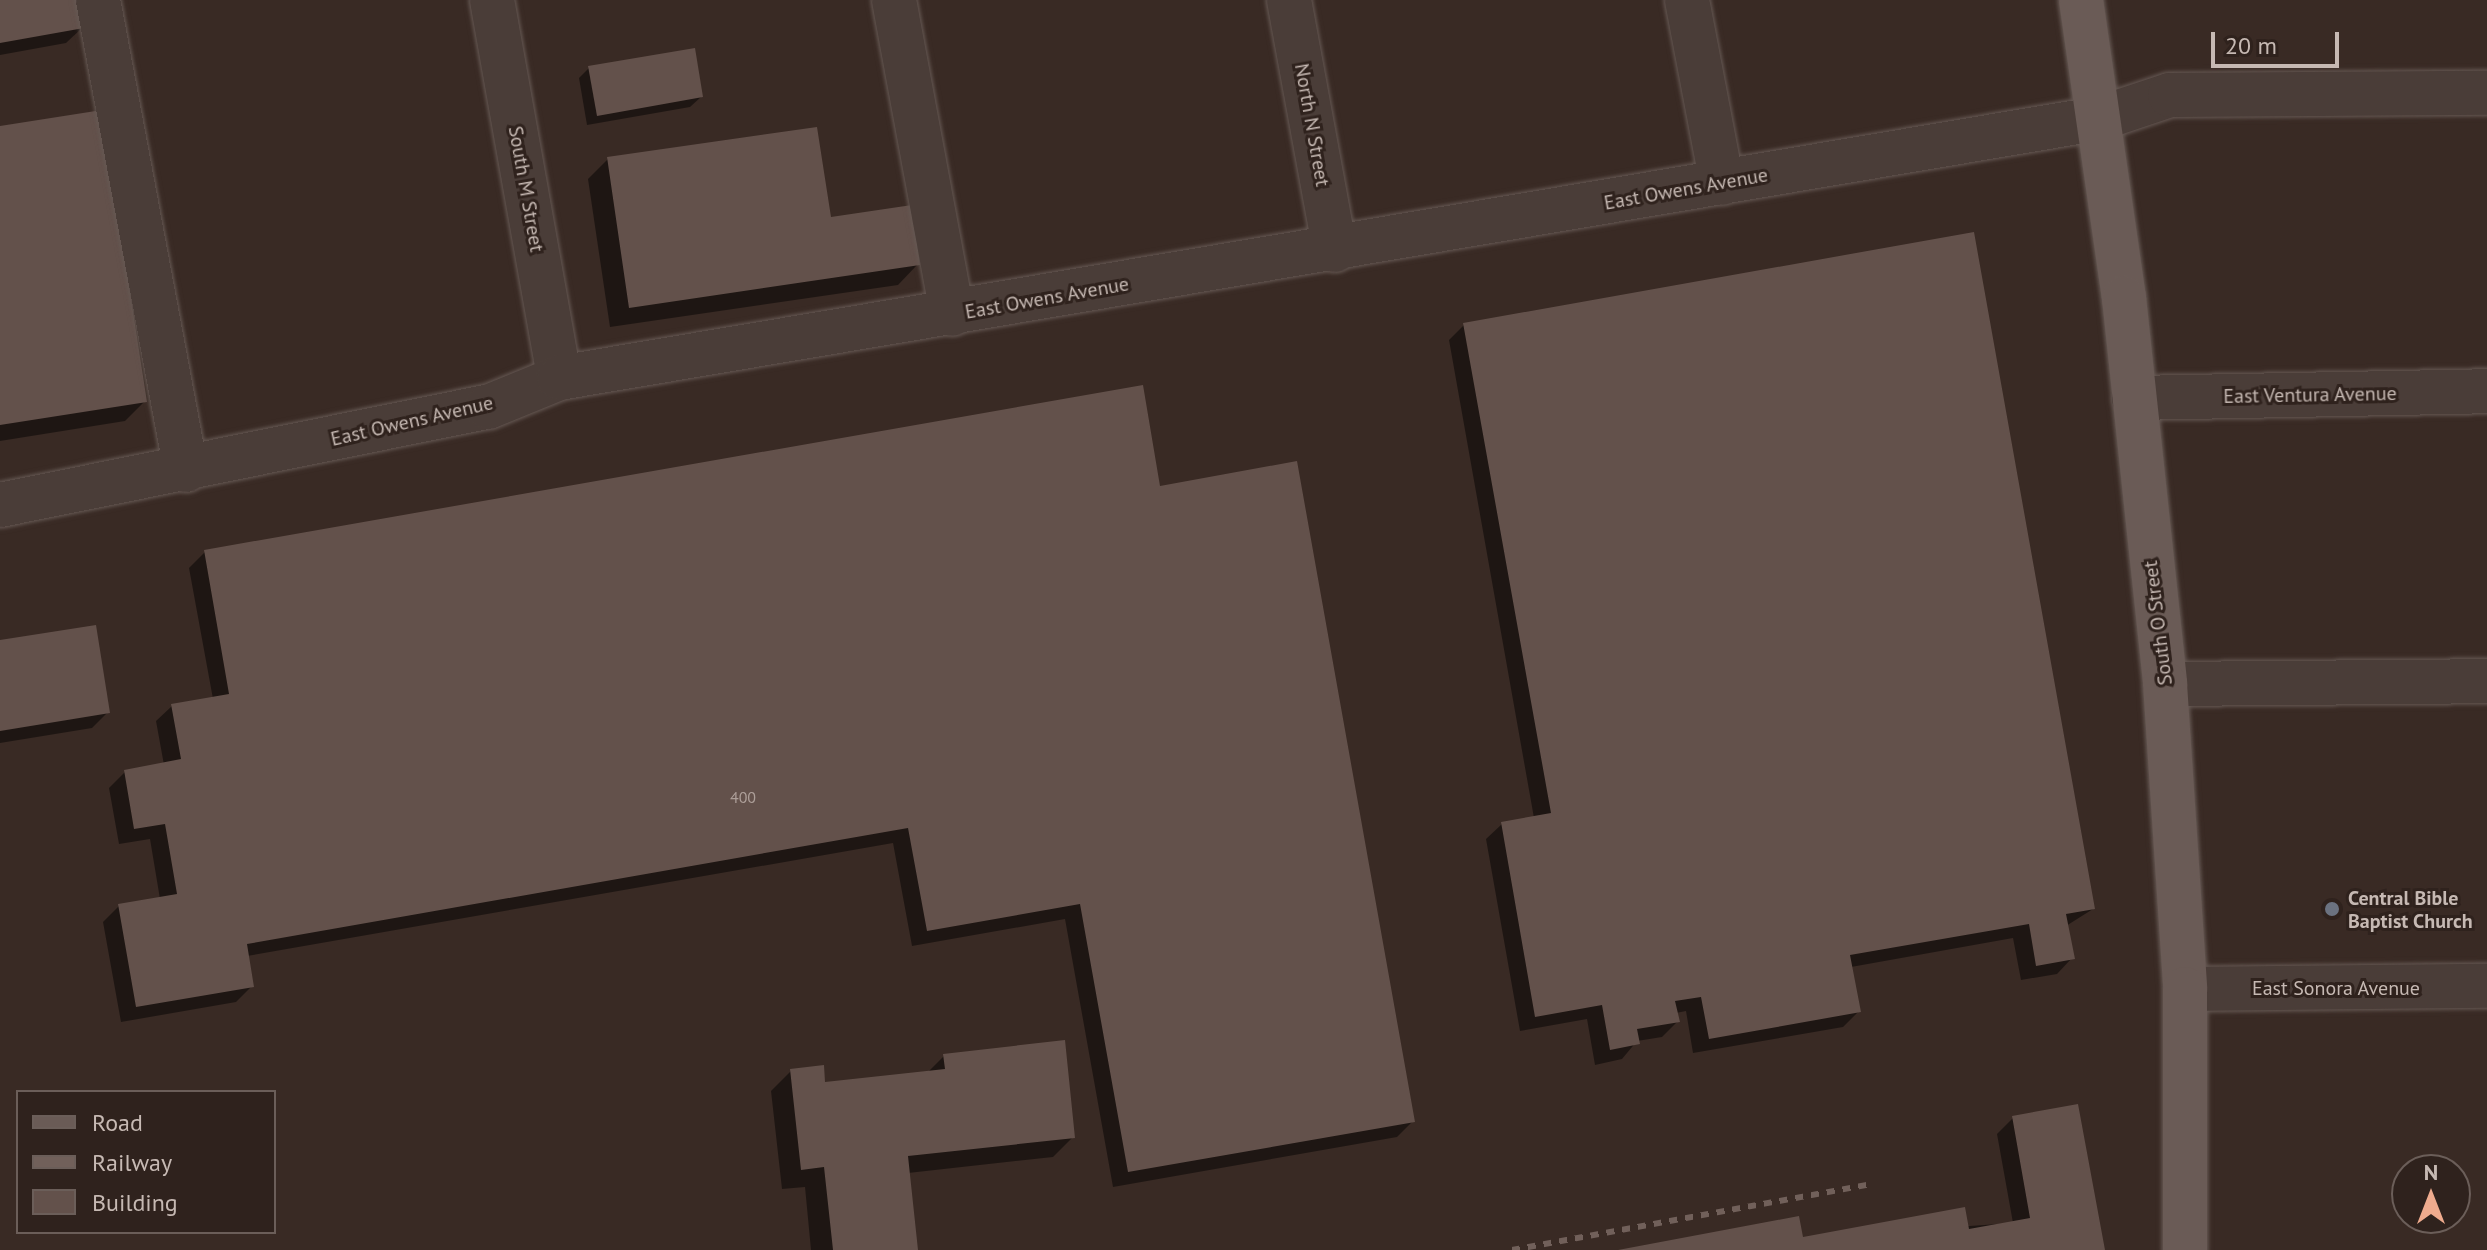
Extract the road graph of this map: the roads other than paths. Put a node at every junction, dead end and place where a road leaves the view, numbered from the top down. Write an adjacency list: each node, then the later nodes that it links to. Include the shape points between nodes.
1 (98, 0): 15 (street)
2 (492, 0): 12 (street, South M Street)
3 (894, 0): 11 (street)
4 (1289, 0): 10 (street, North N Street)
5 (1687, 0): 9 (street)
6 (2081, 0): 8 (main road, South O Street)
7 (2487, 93): 8 (street, East Owens Avenue, via 2170,95)
8 (2101, 118): 9 (street, East Owens Avenue); 14 (main road, South O Street)
9 (1722, 183): 10 (street, East Owens Avenue)
10 (1335, 250): 11 (street, East Owens Avenue)
11 (952, 314): 12 (street, East Owens Avenue)
12 (559, 378): 15 (street, East Owens Avenue, via 488,407)
13 (2487, 391): 14 (street, East Ventura Avenue)
14 (2134, 398): 18 (main road, South O Street)
15 (186, 470): 16 (street, East Owens Avenue)
16 (0, 505)
17 (2487, 681): 18 (street)
18 (2165, 684): 20 (main road, South O Street)
19 (2487, 986): 20 (street, East Sonora Avenue)
20 (2185, 989): 21 (main road, South O Street)
21 (2185, 1250)

